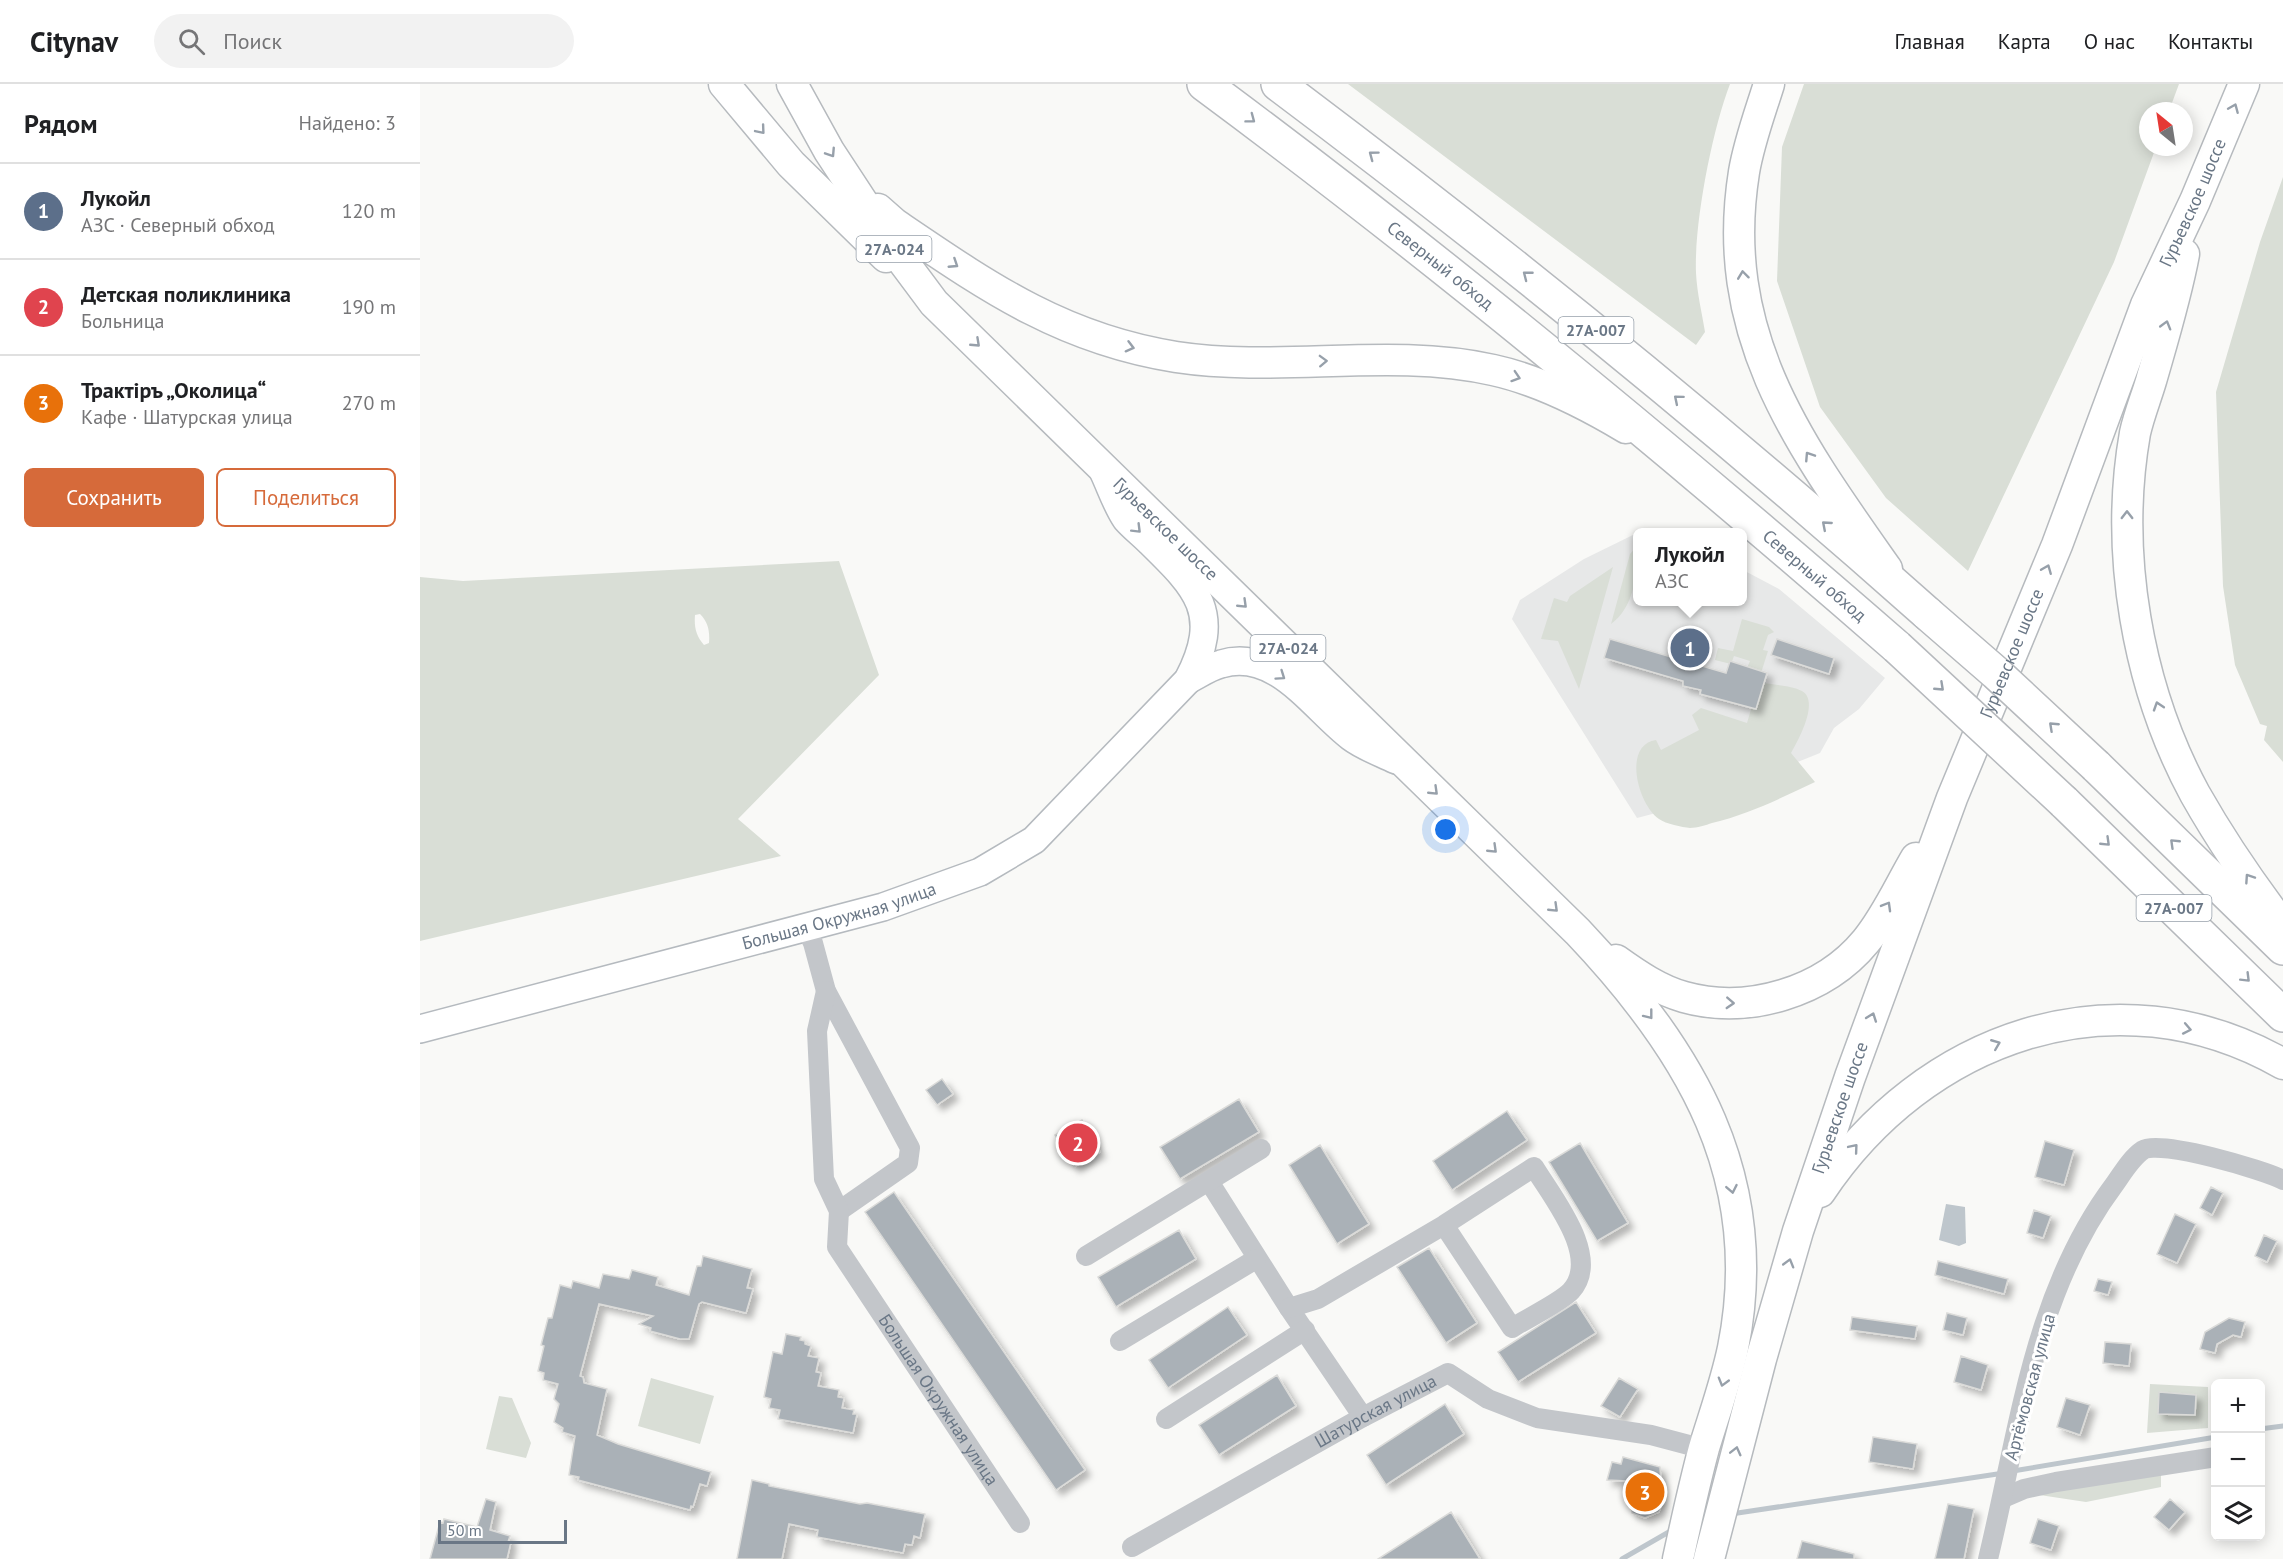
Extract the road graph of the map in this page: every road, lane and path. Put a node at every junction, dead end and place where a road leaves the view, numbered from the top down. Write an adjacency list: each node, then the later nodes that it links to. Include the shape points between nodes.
1 (724, 84): 9 (main road, one-way to 9, via 812,186)
2 (792, 84): 7 (main road, Гурьевское шоссе / 27А-024, one-way to 7)
3 (1204, 84): 11 (highway, Северный обход / 27А-007, one-way to 11, via 1366,208)
4 (1278, 84): 12 (highway, 27А-007, one-way to 4, via 1563,303)
5 (1769, 84): 12 (main road, one-way to 5, via 1793,430 1758,348 1742,272 1741,216 1744,172)
6 (2244, 84): 8 (main road, Гурьевское шоссе, one-way to 6)
7 (857, 192): 9 (main road, Гурьевское шоссе / 27А-024); 11 (main road, one-way to 11, via 895,224 975,278 1049,320 1093,337 1146,351 1220,362 1425,361 1495,370 1544,387 1612,420)
8 (2195, 201): 15 (main road, Гурьевское шоссе, one-way to 8, via 2057,545 2146,305); 17 (main road, one-way to 8, via 2231,853 2181,765 2153,690 2133,599 2127,507 2136,430 2180,276)
9 (934, 303): 10 (main road, Гурьевское шоссе / 27А-024, one-way to 10)
10 (1098, 460): 13 (main road, one-way to 13, via 1126,519 1200,597 1204,628 1199,659); 14 (main road, Гурьевское шоссе / 27А-024, one-way to 14)
11 (1713, 487): 21 (highway, Северный обход / 27А-007, one-way to 21, bridge, via 1897,648 2064,802)
12 (1902, 591): 19 (highway, 27А-007, one-way to 12, bridge, via 2096,766)
13 (1188, 681): 14 (main road, one-way to 14, via 1228,662 1264,666 1279,674 1352,739); 16 (main road, Большая Окружная улица, via 1034,840 980,872 883,907)
14 (1404, 763): 18 (main road, Гурьевское шоссе / 27А-024, one-way to 18)
15 (1952, 798): 18 (main road, one-way to 15, via 1650,983 1703,1002 1746,1004 1813,984 1845,962 1867,940); 29 (main road, Гурьевское шоссе, one-way to 15)
16 (805, 926): 20 (street); 22 (main road, Большая Окружная улица)
17 (2283, 926)
18 (1584, 938): 37 (main road, one-way to 37, via 1685,1065 1717,1134 1732,1186 1741,1271 1739,1310)
19 (2283, 948)
20 (826, 991): 27 (street, via 817,1031 824,1179); 27 (street, via 909,1148 909,1163)
21 (2283, 1015)
22 (420, 1029)
23 (2283, 1064): 29 (main road, one-way to 23, via 1821,1190 1851,1150 1890,1110 1943,1069 2001,1041 2068,1024 2150,1023 2215,1036)
24 (1262, 1149): 26 (street)
25 (2279, 1178): 39 (street, Артёмовская улица, via 2179,1148 2158,1146 2144,1150 2131,1162 2077,1243 2059,1286 2034,1356)
26 (1210, 1183): 30 (street); 31 (street)
27 (839, 1211): 40 (street, Большая Окружная улица, via 837,1247)
28 (1444, 1225): 28 (street, via 1534,1167 1577,1238 1582,1266 1572,1291 1512,1328); 32 (street, via 1318,1299)
29 (1798, 1231): 42 (main road, one-way to 29)
30 (1086, 1256)
31 (1256, 1259): 32 (street); 34 (street)
32 (1289, 1308): 33 (street)
33 (1305, 1330): 35 (street); 36 (street)
34 (1120, 1341)
35 (1363, 1417): 37 (street, Шатурская улица, via 1448,1373 1488,1399 1537,1418 1651,1435); 41 (street, Шатурская улица)
36 (1166, 1419)
37 (1707, 1438): 43 (main road)
38 (2211, 1458): 39 (street)
39 (2004, 1493): 44 (street, Артёмовская улица)
40 (1020, 1523)
41 (1132, 1547)
42 (1712, 1548)
43 (1678, 1559)
44 (1988, 1559)

